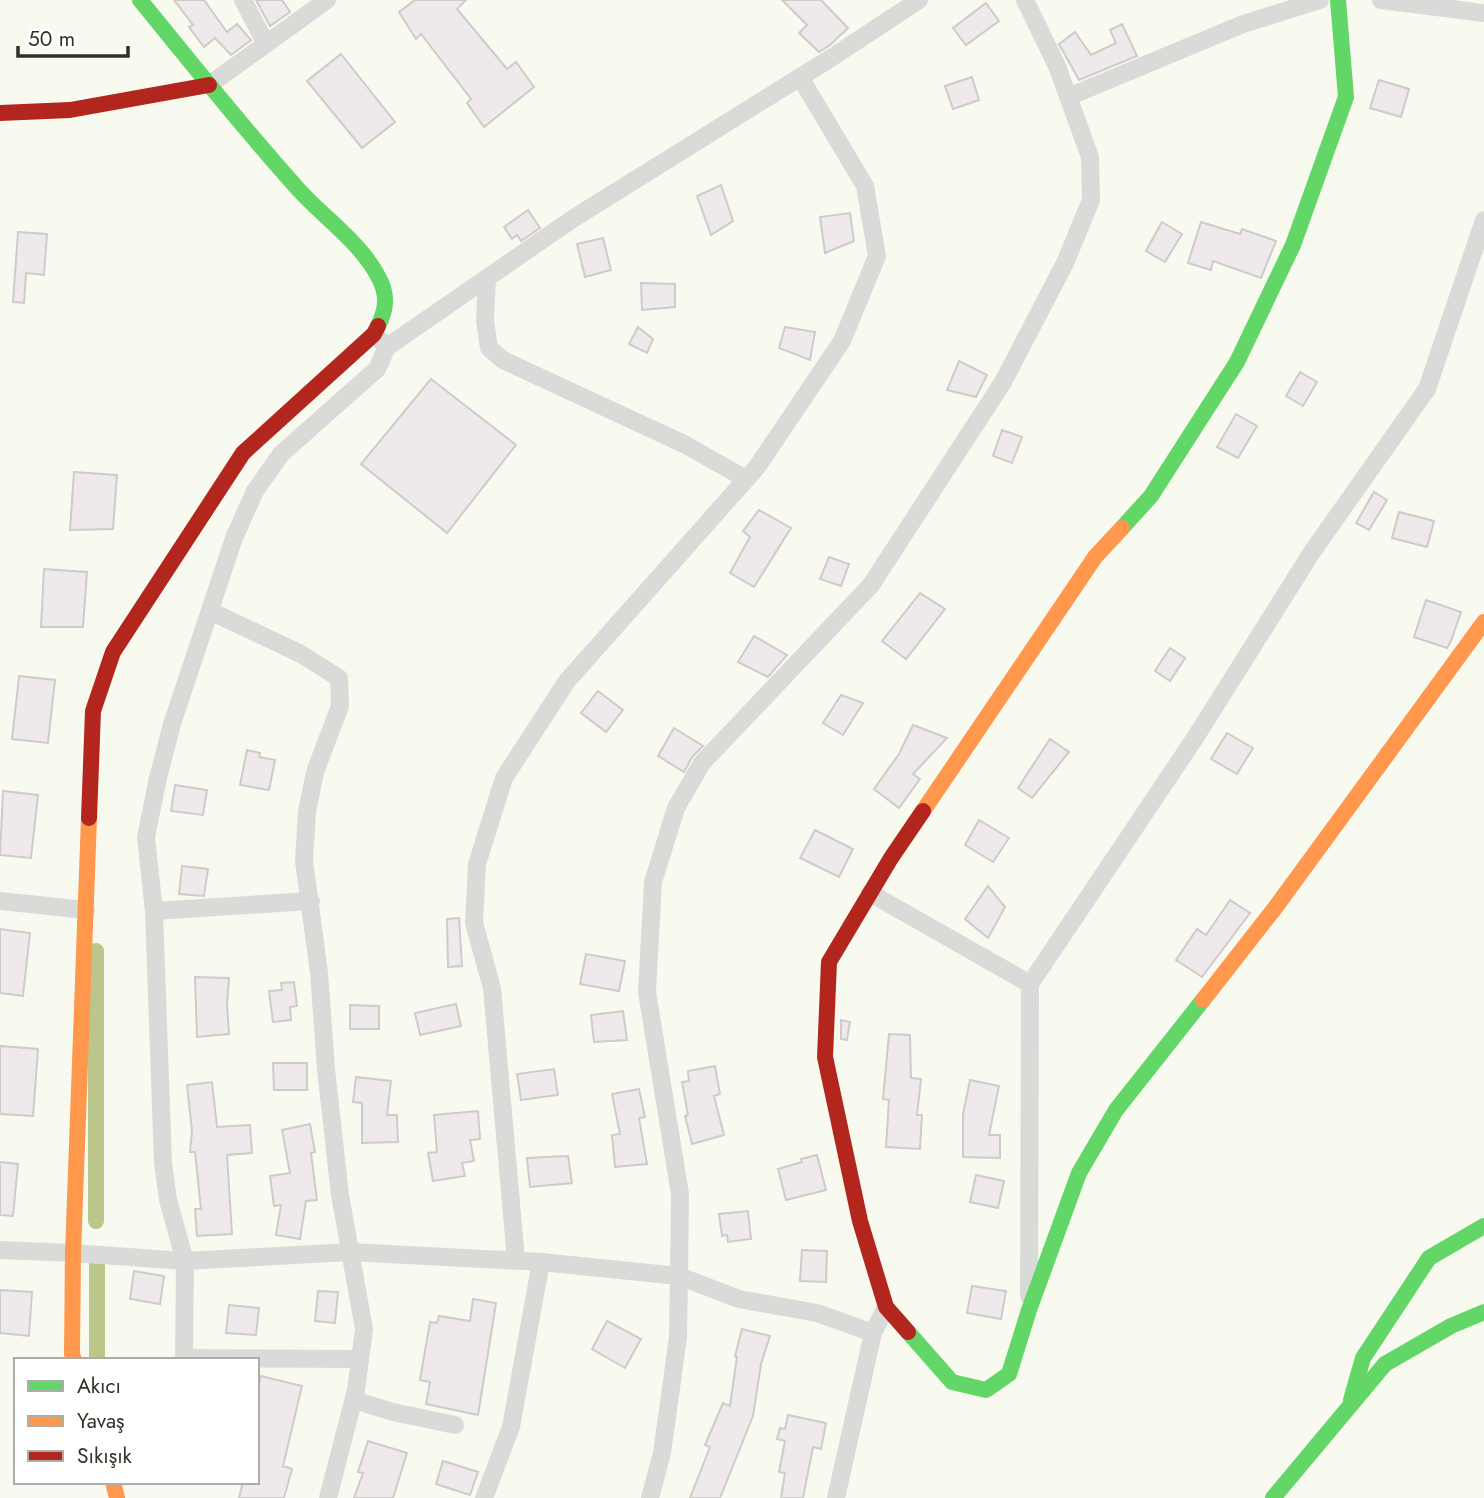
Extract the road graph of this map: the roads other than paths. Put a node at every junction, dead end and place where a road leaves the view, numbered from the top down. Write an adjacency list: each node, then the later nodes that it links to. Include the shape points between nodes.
1 (140, 0): 12 (street)
2 (243, 0): 10 (street)
3 (327, 0): 10 (street)
4 (919, 0): 11 (street)
5 (1025, 0): 13 (street)
6 (1320, 0): 13 (street, via 1243,24)
7 (1338, 0): 21 (street, via 1346,97 1293,245 1237,362 1151,496 1096,557)
8 (1381, 0): 9 (street)
9 (1484, 13)
10 (266, 44): 12 (street)
11 (800, 77): 16 (street); 18 (street, via 865,186 877,256 842,341)
12 (209, 85): 14 (street, via 70,110); 17 (street, via 369,262 386,296)
13 (1068, 97): 34 (street, via 1090,157 1091,200 1065,263 1003,382 871,584 702,763 676,808 653,882 647,992 680,1195)
14 (0, 113)
15 (1484, 220): 26 (street, via 1427,389 1312,552 1195,738)
16 (487, 278): 17 (street); 18 (street, via 489,348 503,360 684,444)
17 (381, 340): 19 (street, via 377,369 281,454 255,491); 24 (street, via 288,410 243,453 113,652 93,711)
18 (746, 479): 32 (street, via 567,681 504,778 477,864 474,923 492,988)
19 (210, 611): 23 (street, via 301,654 339,678 340,705 315,772 307,813 304,861); 25 (street, via 172,724 146,837)
20 (1484, 622): 36 (street, via 1275,908 1116,1110 1079,1173)
21 (870, 893): 26 (street); 35 (street, via 829,962 825,1057 860,1222)
22 (0, 901): 24 (street)
23 (310, 901): 25 (street); 29 (street, via 326,1069)
24 (86, 910): 30 (street)
25 (154, 911): 31 (street, via 163,1163)
26 (1030, 984): 36 (street)
27 (1484, 1226): 44 (street, via 1429,1258 1363,1357)
28 (0, 1250): 30 (street)
29 (351, 1252): 31 (street); 32 (street); 42 (street, via 364,1329)
30 (73, 1253): 31 (street); 39 (street)
31 (185, 1261): 40 (street)
32 (516, 1261): 33 (street)
33 (541, 1262): 34 (street); 47 (street, via 512,1427)
34 (680, 1276): 38 (street, via 739,1299 817,1314); 48 (street, via 678,1337 662,1454)
35 (886, 1307): 36 (street, via 952,1382 986,1390 1009,1374); 38 (street)
36 (1029, 1310)
37 (1484, 1312): 44 (street, via 1385,1364)
38 (873, 1333): 49 (street)
39 (73, 1358)
40 (184, 1358)
41 (259, 1359): 42 (street)
42 (360, 1359): 43 (street)
43 (354, 1400): 45 (street); 46 (street)
44 (1349, 1408): 50 (street)
45 (455, 1425)
46 (328, 1498)
47 (484, 1498)
48 (650, 1498)
49 (836, 1498)
50 (1273, 1498)

